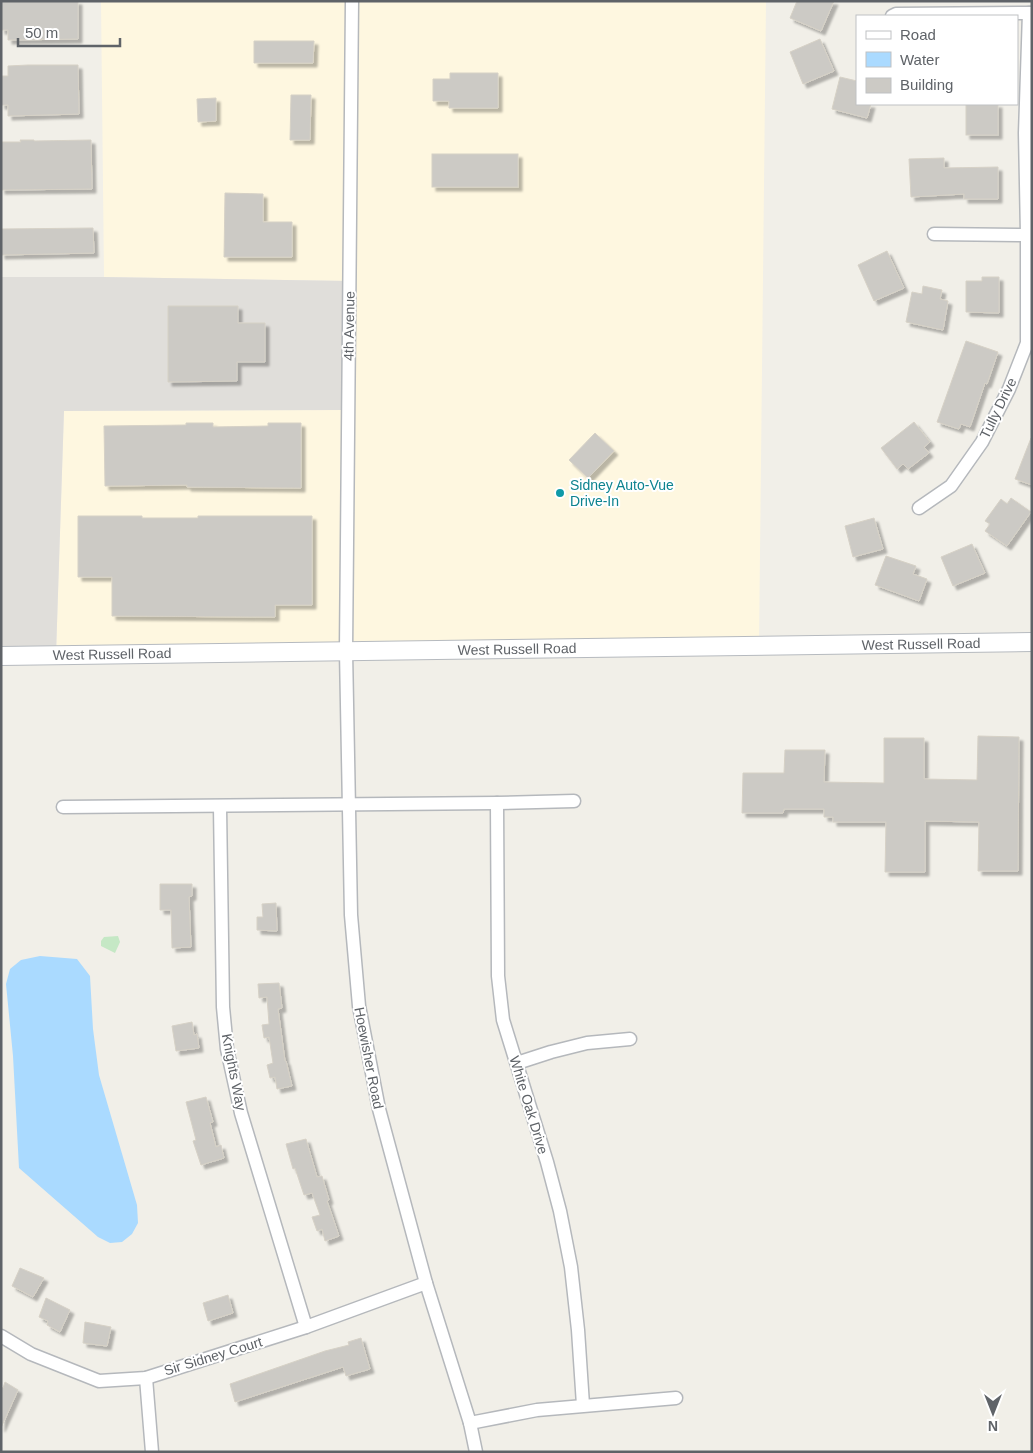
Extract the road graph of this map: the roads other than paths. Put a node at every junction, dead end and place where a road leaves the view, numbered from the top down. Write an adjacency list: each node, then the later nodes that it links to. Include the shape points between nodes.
1 (352, 1): 9 (street, 4th Avenue)
2 (1030, 13): 3 (street); 5 (street, Tully Drive, via 1024,133)
3 (894, 15)
4 (934, 234): 5 (street)
5 (1027, 235): 6 (street, Tully Drive)
6 (1029, 343): 7 (street, Tully Drive, via 982,442 951,486)
7 (919, 508)
8 (1032, 642): 9 (street, West Russell Road)
9 (346, 651): 10 (street, West Russell Road); 13 (street, Hoewisher Road)
10 (1, 656)
11 (574, 801): 12 (street)
12 (497, 803): 13 (street); 17 (street, White Oak Drive, via 498,976 503,1020)
13 (348, 804): 15 (street); 18 (street, Hoewisher Road, via 358,1006 379,1109)
14 (63, 807): 15 (street)
15 (220, 807): 19 (street, Knights Way, via 223,1007 227,1048 241,1113)
16 (630, 1039): 17 (street, via 587,1043)
17 (517, 1063): 23 (street, White Oak Drive, via 560,1211 571,1267)
18 (426, 1283): 19 (street, Sir Sidney Court); 24 (street, Hoewisher Road)
19 (306, 1327): 21 (street, Sir Sidney Court)
20 (1, 1336): 21 (street, Sir Sidney Court, via 31,1354 99,1381)
21 (146, 1378): 25 (street)
22 (676, 1398): 23 (street)
23 (583, 1405): 24 (street)
24 (470, 1423): 26 (street, Hoewisher Road)
25 (152, 1452)
26 (476, 1452)

